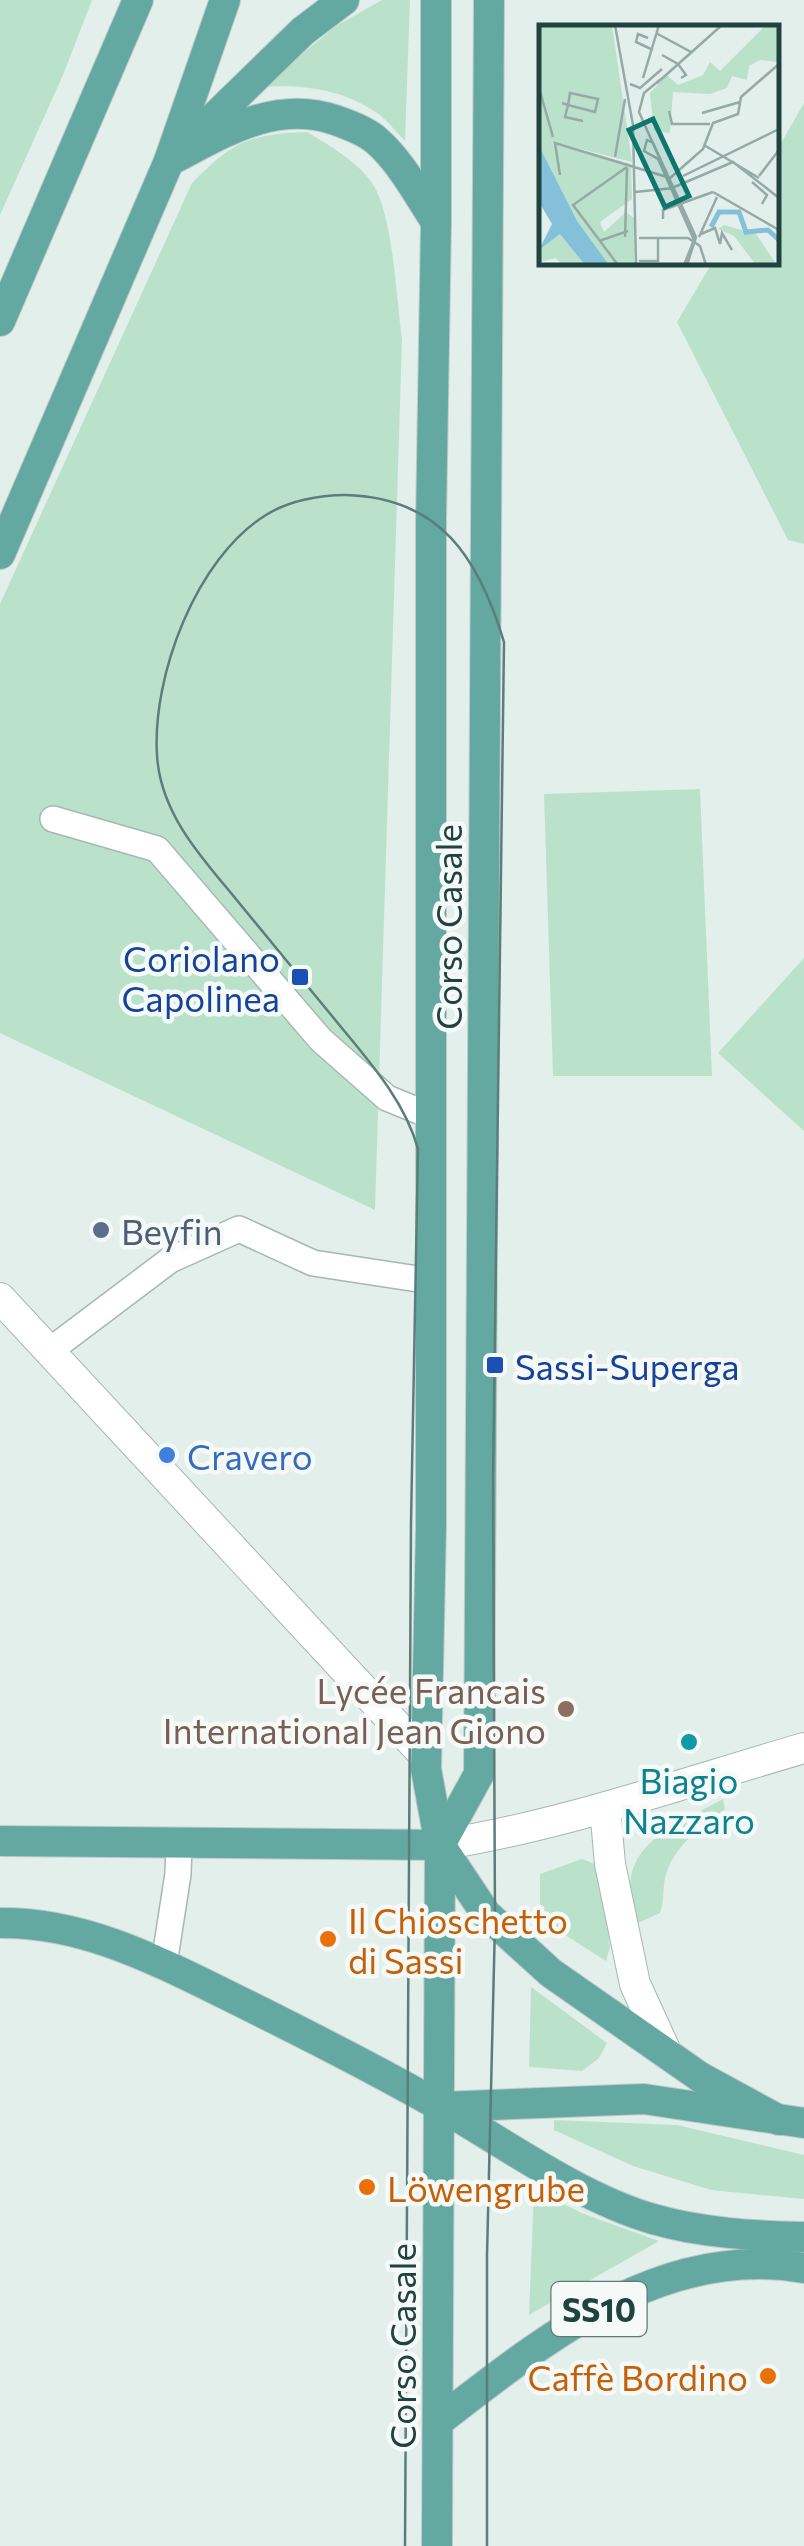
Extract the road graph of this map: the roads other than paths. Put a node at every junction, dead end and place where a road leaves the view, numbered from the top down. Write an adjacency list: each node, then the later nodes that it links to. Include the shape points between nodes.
1 (138, 0): 8 (main road)
2 (226, 0): 6 (main road)
3 (344, 0): 6 (main road)
4 (436, 0): 7 (main road, Corso Casale)
5 (489, 0): 20 (main road, Corso Casale, via 478,1774)
6 (168, 161): 7 (main road, via 248,121 318,114 376,140); 9 (main road)
7 (436, 222): 11 (main road, Corso Casale)
8 (0, 321)
9 (0, 554)
10 (53, 819): 11 (lane, via 157,849 320,1040 387,1098)
11 (431, 1116): 12 (main road, Corso Casale)
12 (431, 1281): 14 (lane, via 313,1263 239,1229 170,1260); 16 (main road, Corso Casale)
13 (0, 1298): 14 (street)
14 (48, 1352): 16 (street)
15 (804, 1748): 17 (street)
16 (426, 1758): 20 (main road, Corso Casale)
17 (605, 1808): 20 (street); 23 (street, via 635,1984)
18 (0, 1841): 19 (main road)
19 (179, 1844): 20 (main road); 22 (lane)
20 (440, 1845): 23 (main road, via 486,1914 550,1973); 24 (main road, Corso Casale)
21 (0, 1923): 22 (main road, via 80,1934)
22 (164, 1964): 24 (main road)
23 (666, 2054): 25 (main road)
24 (441, 2107): 25 (main road, via 644,2099); 26 (main road, via 577,2186 653,2219); 29 (main road, Corso Casale)
25 (792, 2122)
26 (712, 2229): 27 (main road); 28 (main road)
27 (804, 2237)
28 (799, 2264): 29 (main road, SS10, via 710,2268 657,2281 527,2354)
29 (439, 2422): 30 (main road, Corso Casale)
30 (437, 2546)

